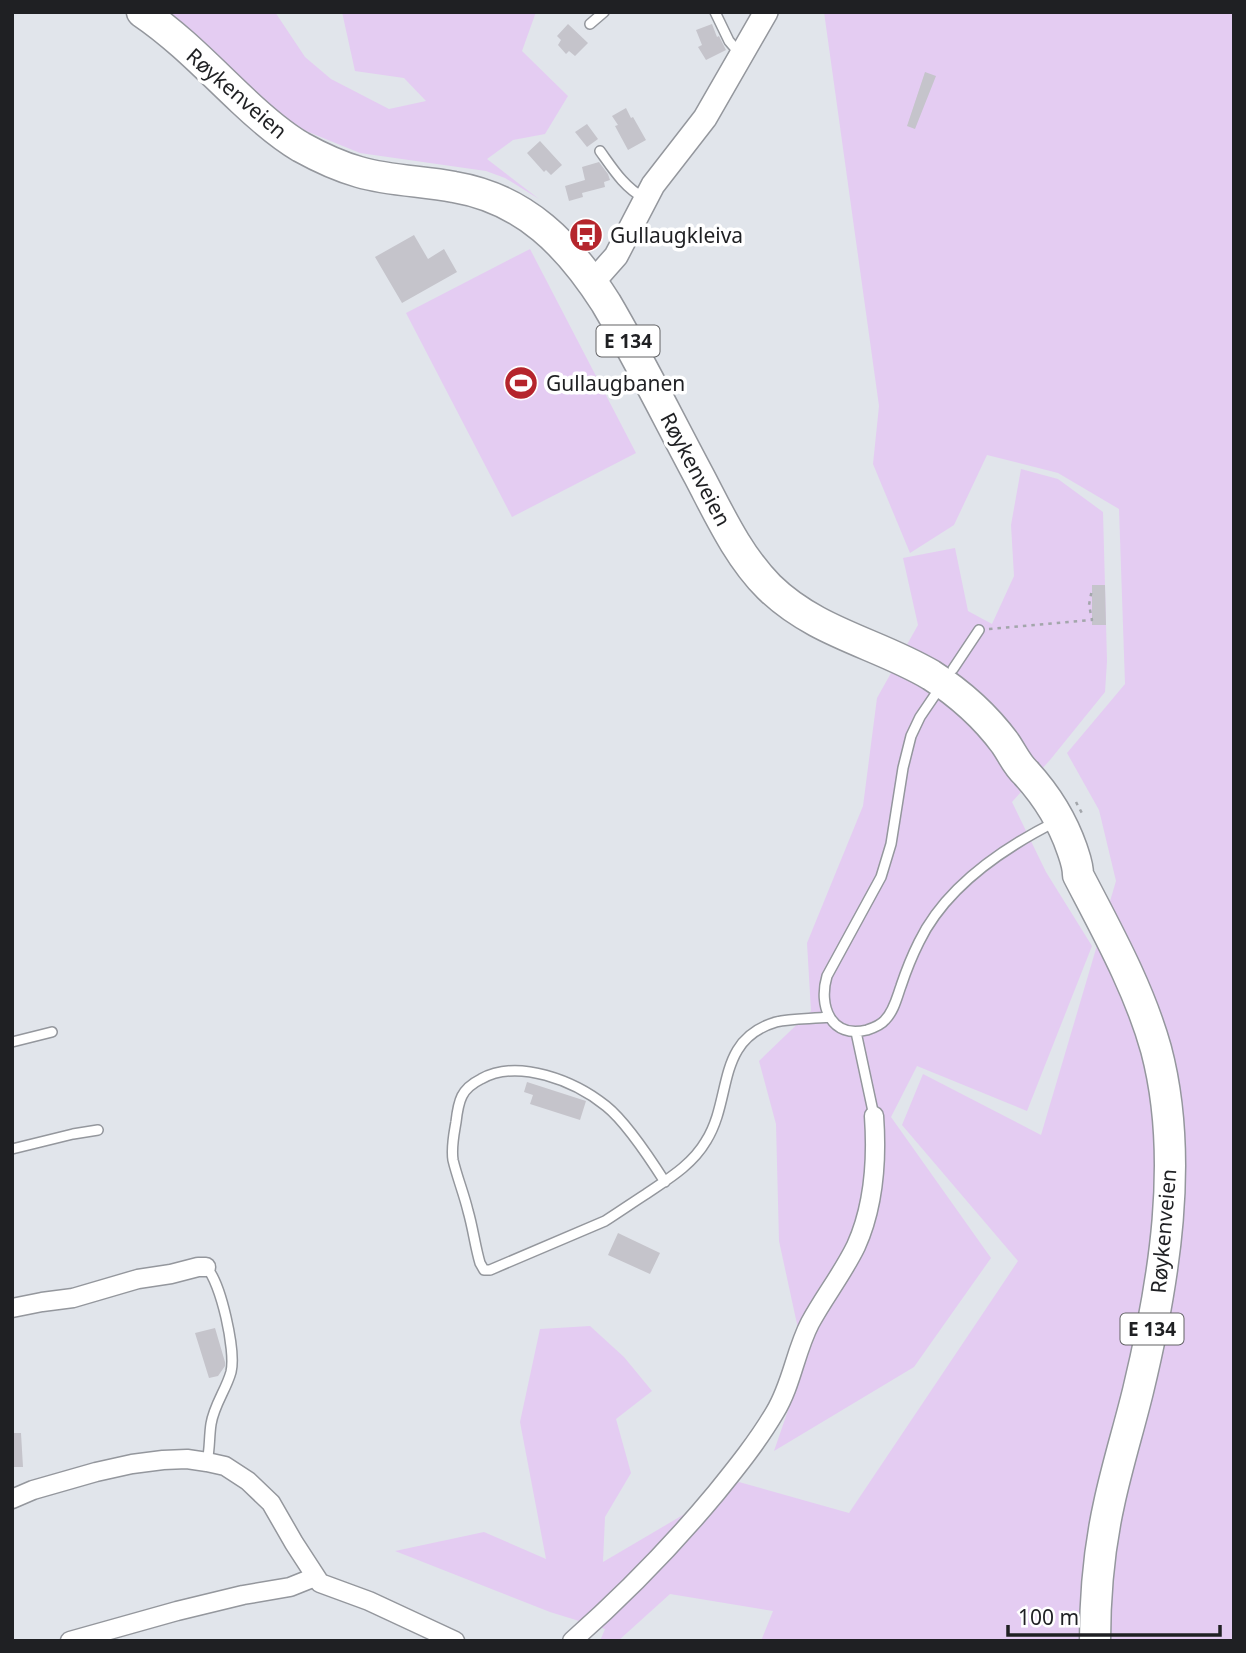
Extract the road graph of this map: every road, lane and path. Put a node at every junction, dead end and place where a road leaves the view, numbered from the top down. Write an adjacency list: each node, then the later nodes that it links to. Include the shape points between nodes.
1 (142, 12): 10 (highway, Røykenveien / E 134, via 297,145 362,173 488,196 544,228)
2 (604, 12): 6 (lane)
3 (707, 12): 5 (lane)
4 (766, 12): 7 (street)
5 (716, 15): 7 (lane)
6 (590, 24)
7 (742, 57): 9 (street, via 705,118)
8 (600, 150): 9 (lane, via 627,186)
9 (645, 199): 10 (street, via 616,256)
10 (593, 282): 15 (highway, Røykenveien / E 134, via 720,516 761,578 809,618 917,668 953,690 1006,744 1026,782)
11 (1092, 589): 12 (path, via 1092,620)
12 (979, 630): 13 (lane)
13 (953, 669)
14 (937, 692): 16 (lane, via 911,736 881,877 827,976 823,998)
15 (1067, 819): 18 (lane, via 988,863 963,883 926,929 887,1018); 32 (highway, Røykenveien / E 134, via 1054,845 1079,875 1123,964 1151,1035 1163,1077 1171,1142 1160,1284 1105,1523)
16 (829, 1017): 18 (lane, via 844,1030); 23 (lane, via 777,1022 748,1035 733,1059 707,1141)
17 (52, 1032): 19 (lane)
18 (856, 1032): 20 (lane)
19 (12, 1042)
20 (874, 1116): 31 (street, via 867,1217 809,1326 776,1411 682,1533)
21 (98, 1130): 22 (lane)
22 (12, 1149)
23 (665, 1182): 23 (lane, via 608,1107 572,1086 544,1075 510,1070 487,1075 461,1098 453,1158 484,1270 596,1226)
24 (206, 1267): 25 (street); 26 (lane, via 223,1307 232,1362 214,1415)
25 (12, 1308)
26 (206, 1462): 27 (street, via 132,1464); 28 (street, via 225,1466 271,1503)
27 (12, 1499)
28 (315, 1577): 29 (street); 30 (street)
29 (70, 1641)
30 (455, 1641)
31 (572, 1641)
32 (1095, 1641)

